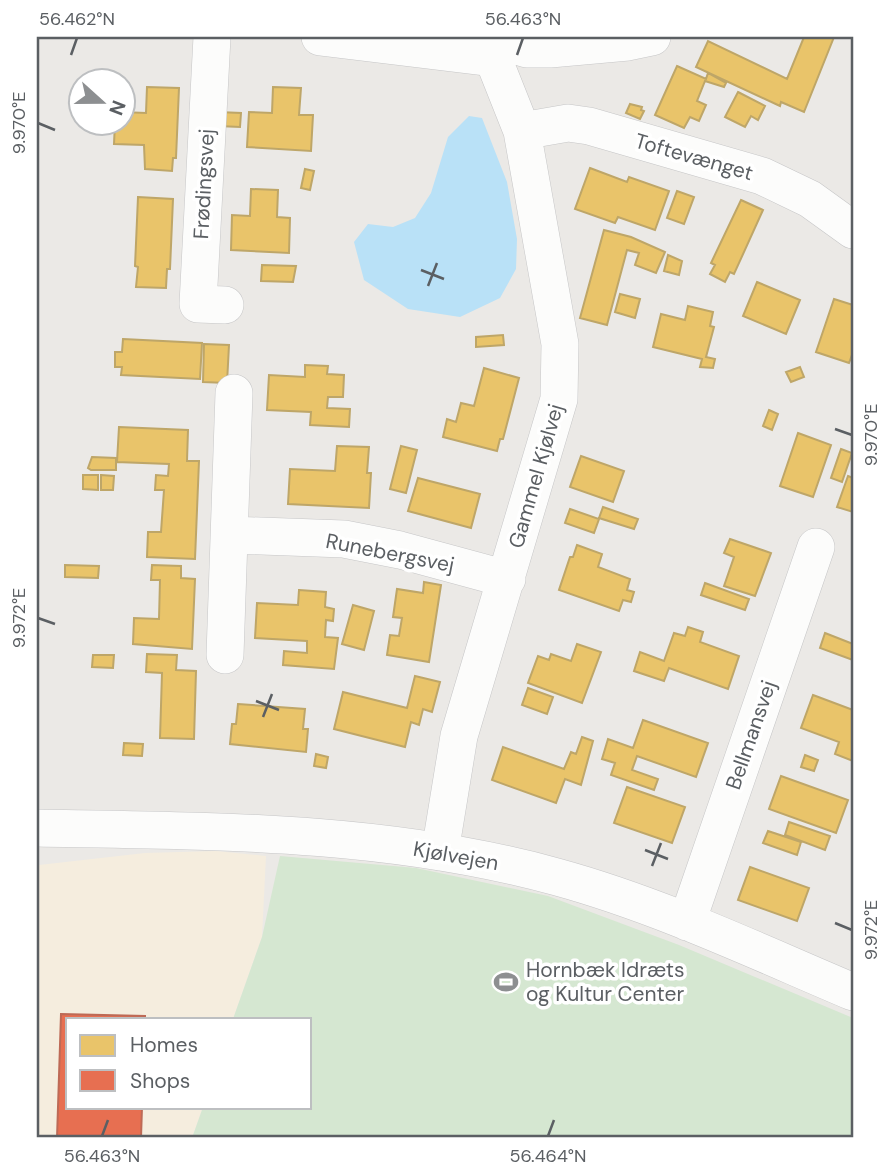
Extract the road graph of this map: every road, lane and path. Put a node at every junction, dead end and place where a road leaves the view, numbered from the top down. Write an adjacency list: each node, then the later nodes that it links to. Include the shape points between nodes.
1 (212, 37): 7 (street, Frødingsvej, via 198,304)
2 (320, 37): 4 (street)
3 (652, 37): 4 (street, via 527,50)
4 (499, 45): 5 (street, Gammel Kjølvej)
5 (522, 131): 6 (street, Toftevænget, via 568,123 762,176 810,199); 11 (street, Gammel Kjølvej, via 560,344 559,398)
6 (853, 230)
7 (225, 305)
8 (234, 393): 9 (street)
9 (230, 535): 11 (street, Runebergsvej, via 344,539); 12 (street)
10 (816, 547): 15 (street, Bellmansvej)
11 (507, 579): 14 (street, Gammel Kjølvej, via 459,736)
12 (225, 655)
13 (37, 828): 14 (street, Kjølvejen, via 257,832 365,840)
14 (440, 852): 15 (street, Kjølvejen, via 557,877)
15 (687, 922): 16 (street, Kjølvejen)
16 (853, 992)

